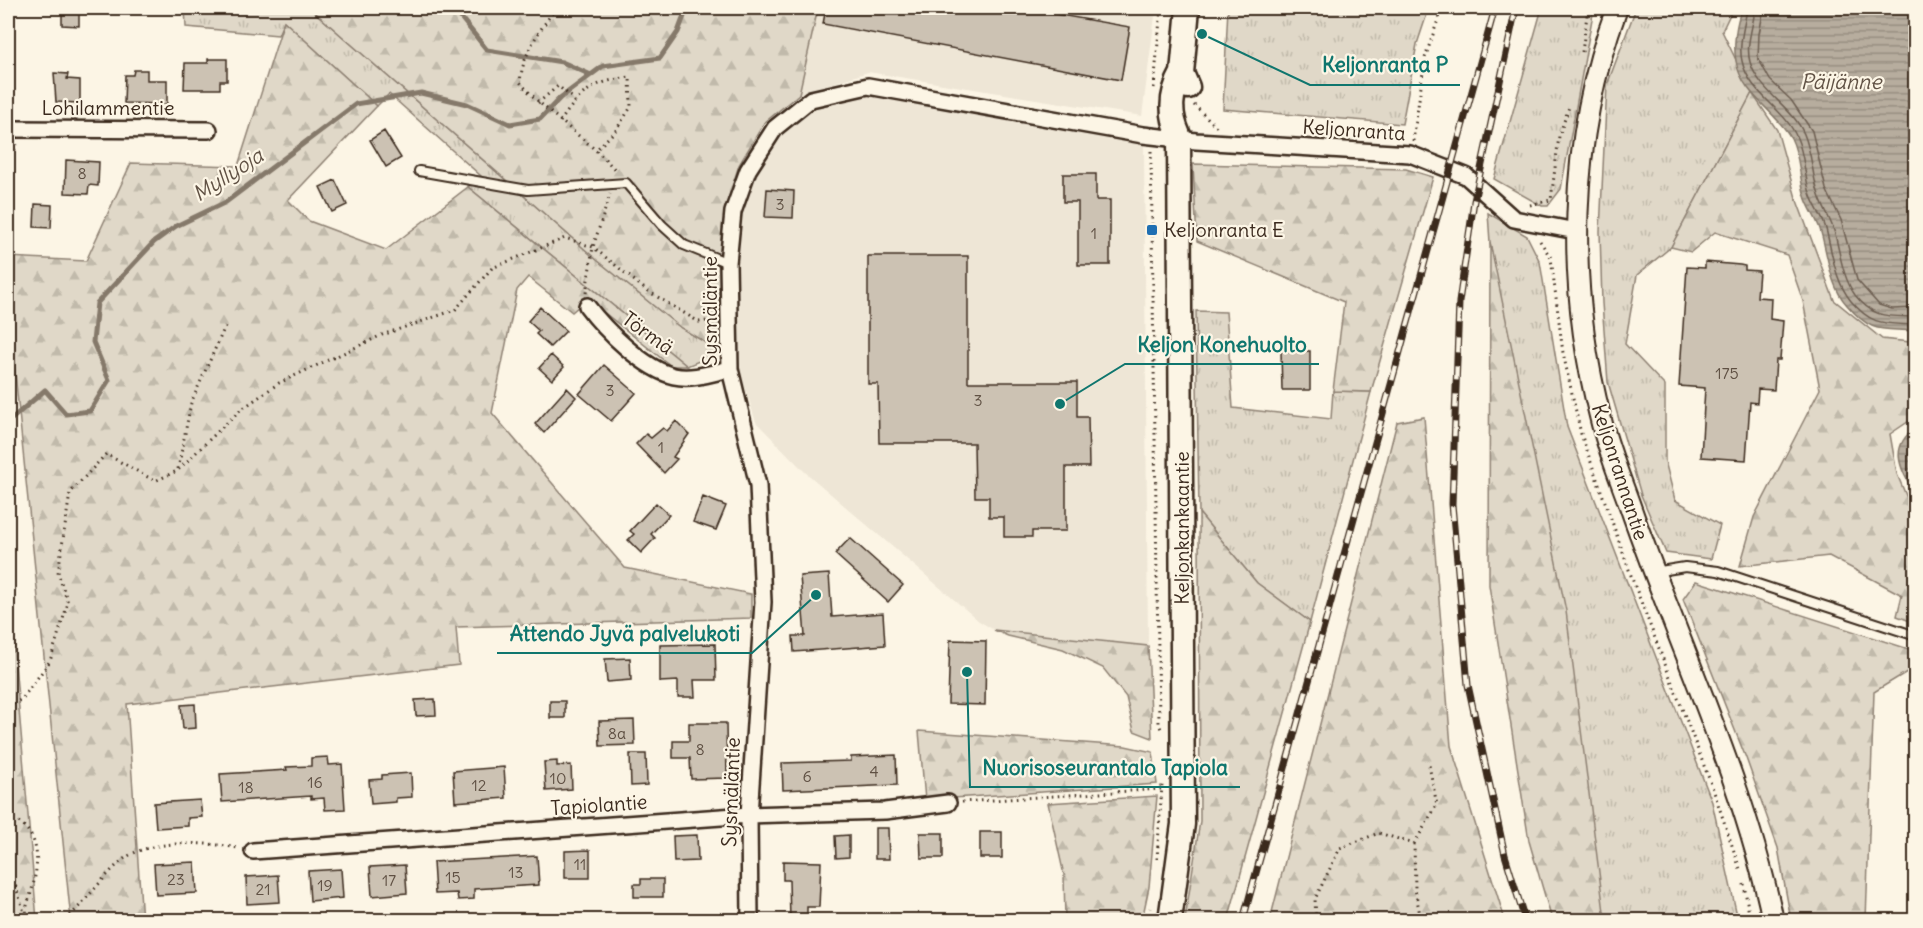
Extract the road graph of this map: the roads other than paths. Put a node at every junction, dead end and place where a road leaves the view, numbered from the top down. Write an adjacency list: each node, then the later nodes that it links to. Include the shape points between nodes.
1 (1188, 8): 5 (main road, Keljonkankaantie, via 1182,73 1189,90 1187,120)
2 (1617, 8): 7 (street, Keljonrannantie, via 1588,119)
3 (15, 129): 4 (street, Lohilammentie)
4 (209, 130)
5 (1179, 137): 7 (street, Keljonranta, via 1410,154 1466,176 1514,219); 8 (street, Sysmäläntie, via 868,86 811,99 775,128 748,170 733,212); 17 (main road, Keljonkankaantie, via 1183,824)
6 (419, 171): 8 (lane, via 528,190 626,183 684,244)
7 (1576, 231): 11 (street, Keljonrannantie, via 1578,292 1590,378)
8 (728, 263): 10 (street, Sysmäläntie)
9 (587, 306): 10 (street, Törmä, via 600,325 651,366 674,376)
10 (729, 369): 14 (street, Sysmäläntie, via 758,485 763,602)
11 (1653, 572): 12 (lane, via 1685,567 1718,571); 18 (street, Keljonrannantie, via 1735,785)
12 (1916, 636)
13 (948, 803): 14 (street, Tapiolantie, via 885,812)
14 (749, 815): 15 (street, Tapiolantie); 16 (street, Sysmäläntie)
15 (253, 851)
16 (750, 921)
17 (1170, 921)
18 (1773, 921)

